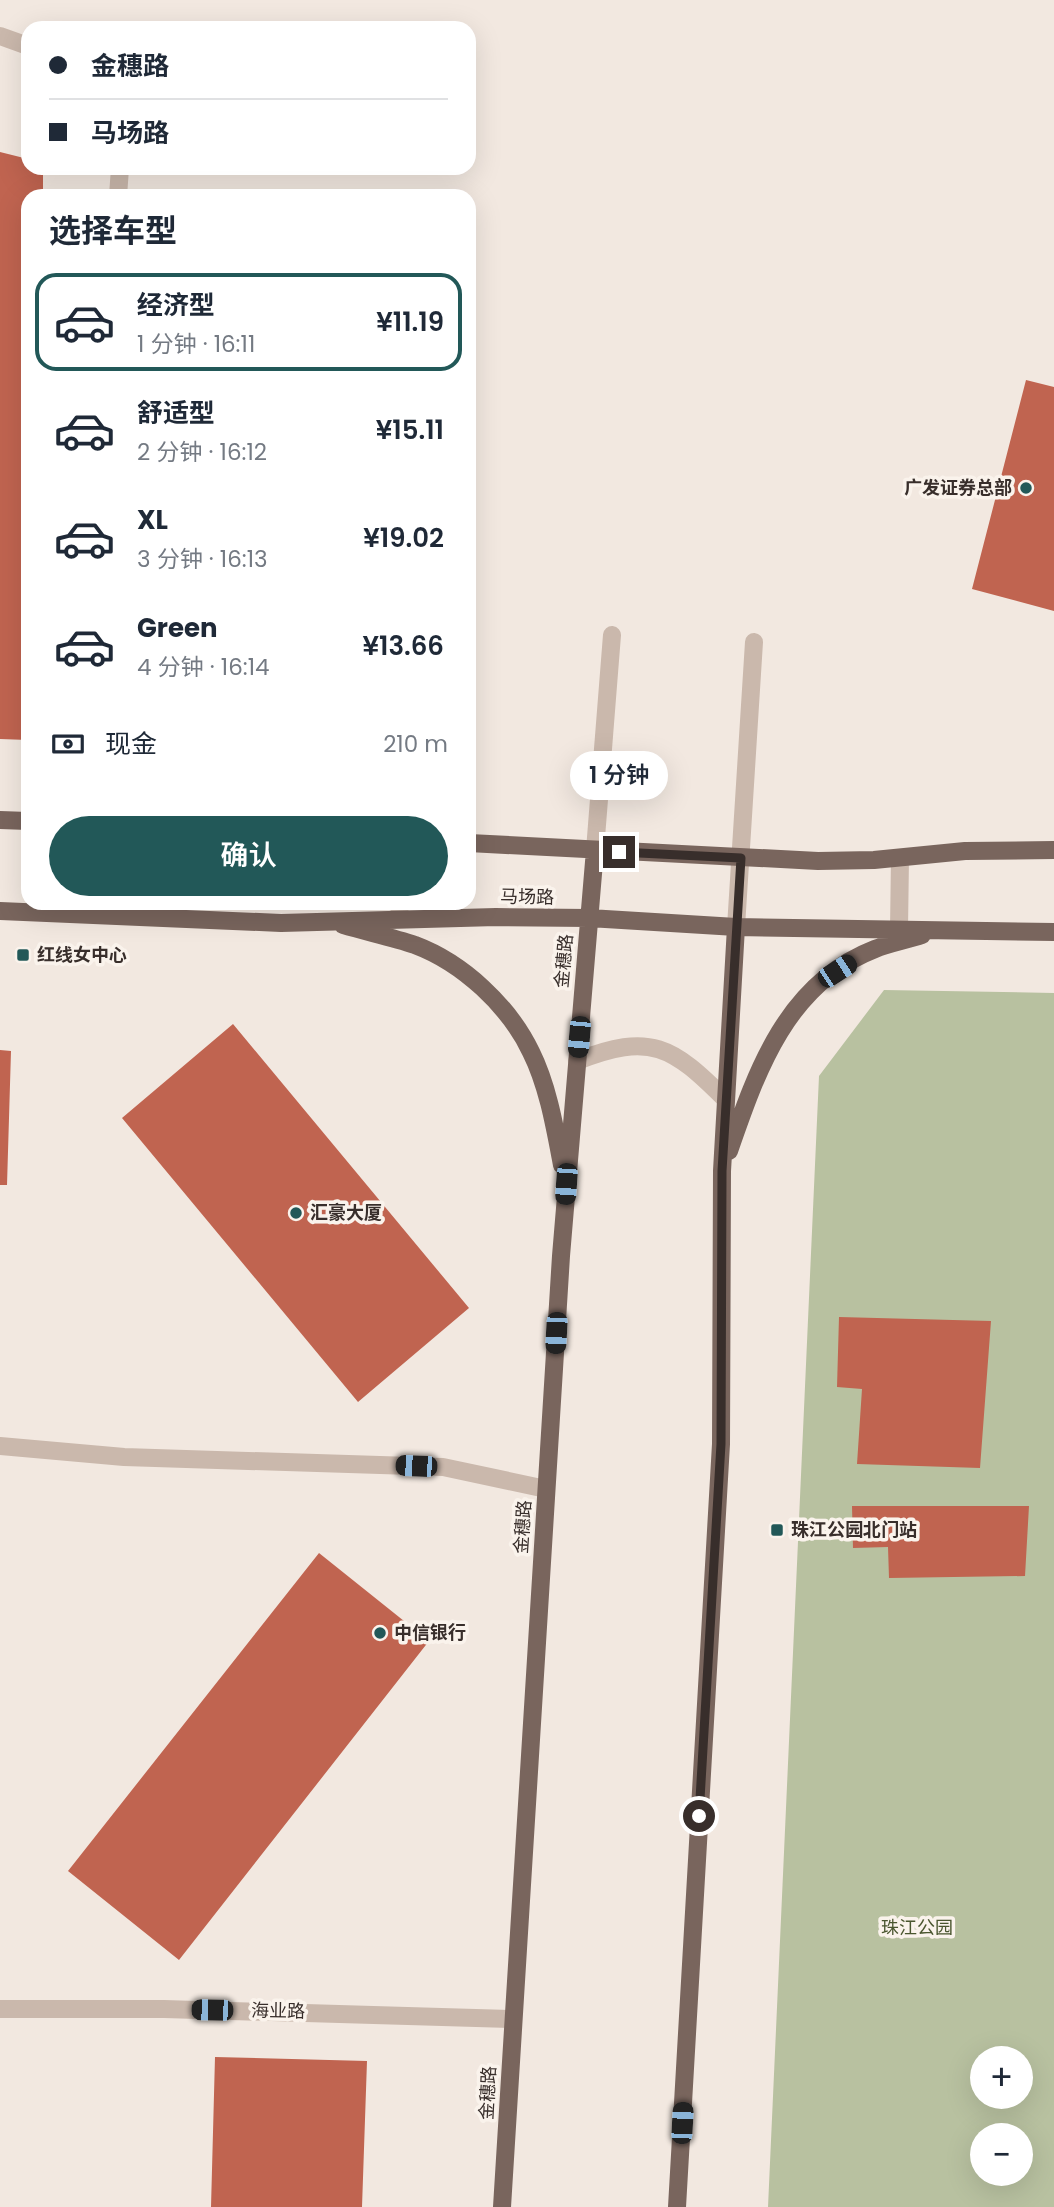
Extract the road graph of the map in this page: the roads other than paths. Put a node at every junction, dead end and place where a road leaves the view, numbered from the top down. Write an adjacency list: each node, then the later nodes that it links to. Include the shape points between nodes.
1 (0, 36): 2 (street)
2 (21, 44)
3 (612, 635): 8 (street)
4 (754, 642): 10 (street)
5 (0, 820): 6 (main road)
6 (21, 821)
7 (476, 843): 8 (main road)
8 (595, 850): 10 (main road); 14 (main road, 金穗路)
9 (1054, 850): 11 (main road, via 951,851)
10 (741, 858): 11 (main road); 16 (street)
11 (900, 858): 17 (street)
12 (0, 911): 15 (main road, 马场路)
13 (399, 911): 14 (main road, 马场路); 15 (main road, 马场路)
14 (589, 918): 16 (main road, 马场路); 20 (main road, 金穗路)
15 (326, 921): 23 (main road, via 415,945 475,982 496,1003 531,1052 545,1090)
16 (736, 927): 17 (main road, 马场路); 21 (main road)
17 (899, 929): 18 (main road, 马场路)
18 (940, 930): 19 (main road, 马场路); 22 (main road, via 874,949 823,979 798,1004 778,1030 756,1073)
19 (1054, 932)
20 (577, 1061): 21 (street, via 618,1046 664,1049); 23 (main road, 金穗路)
21 (726, 1100): 22 (main road)
22 (722, 1171): 29 (main road, via 721,1444)
23 (566, 1184): 25 (main road, 金穗路)
24 (0, 1446): 25 (street, via 124,1457 443,1467)
25 (547, 1489): 27 (main road, 金穗路)
26 (0, 2009): 27 (street, 海业路)
27 (513, 2019): 28 (main road, 金穗路)
28 (502, 2207)
29 (677, 2207)

